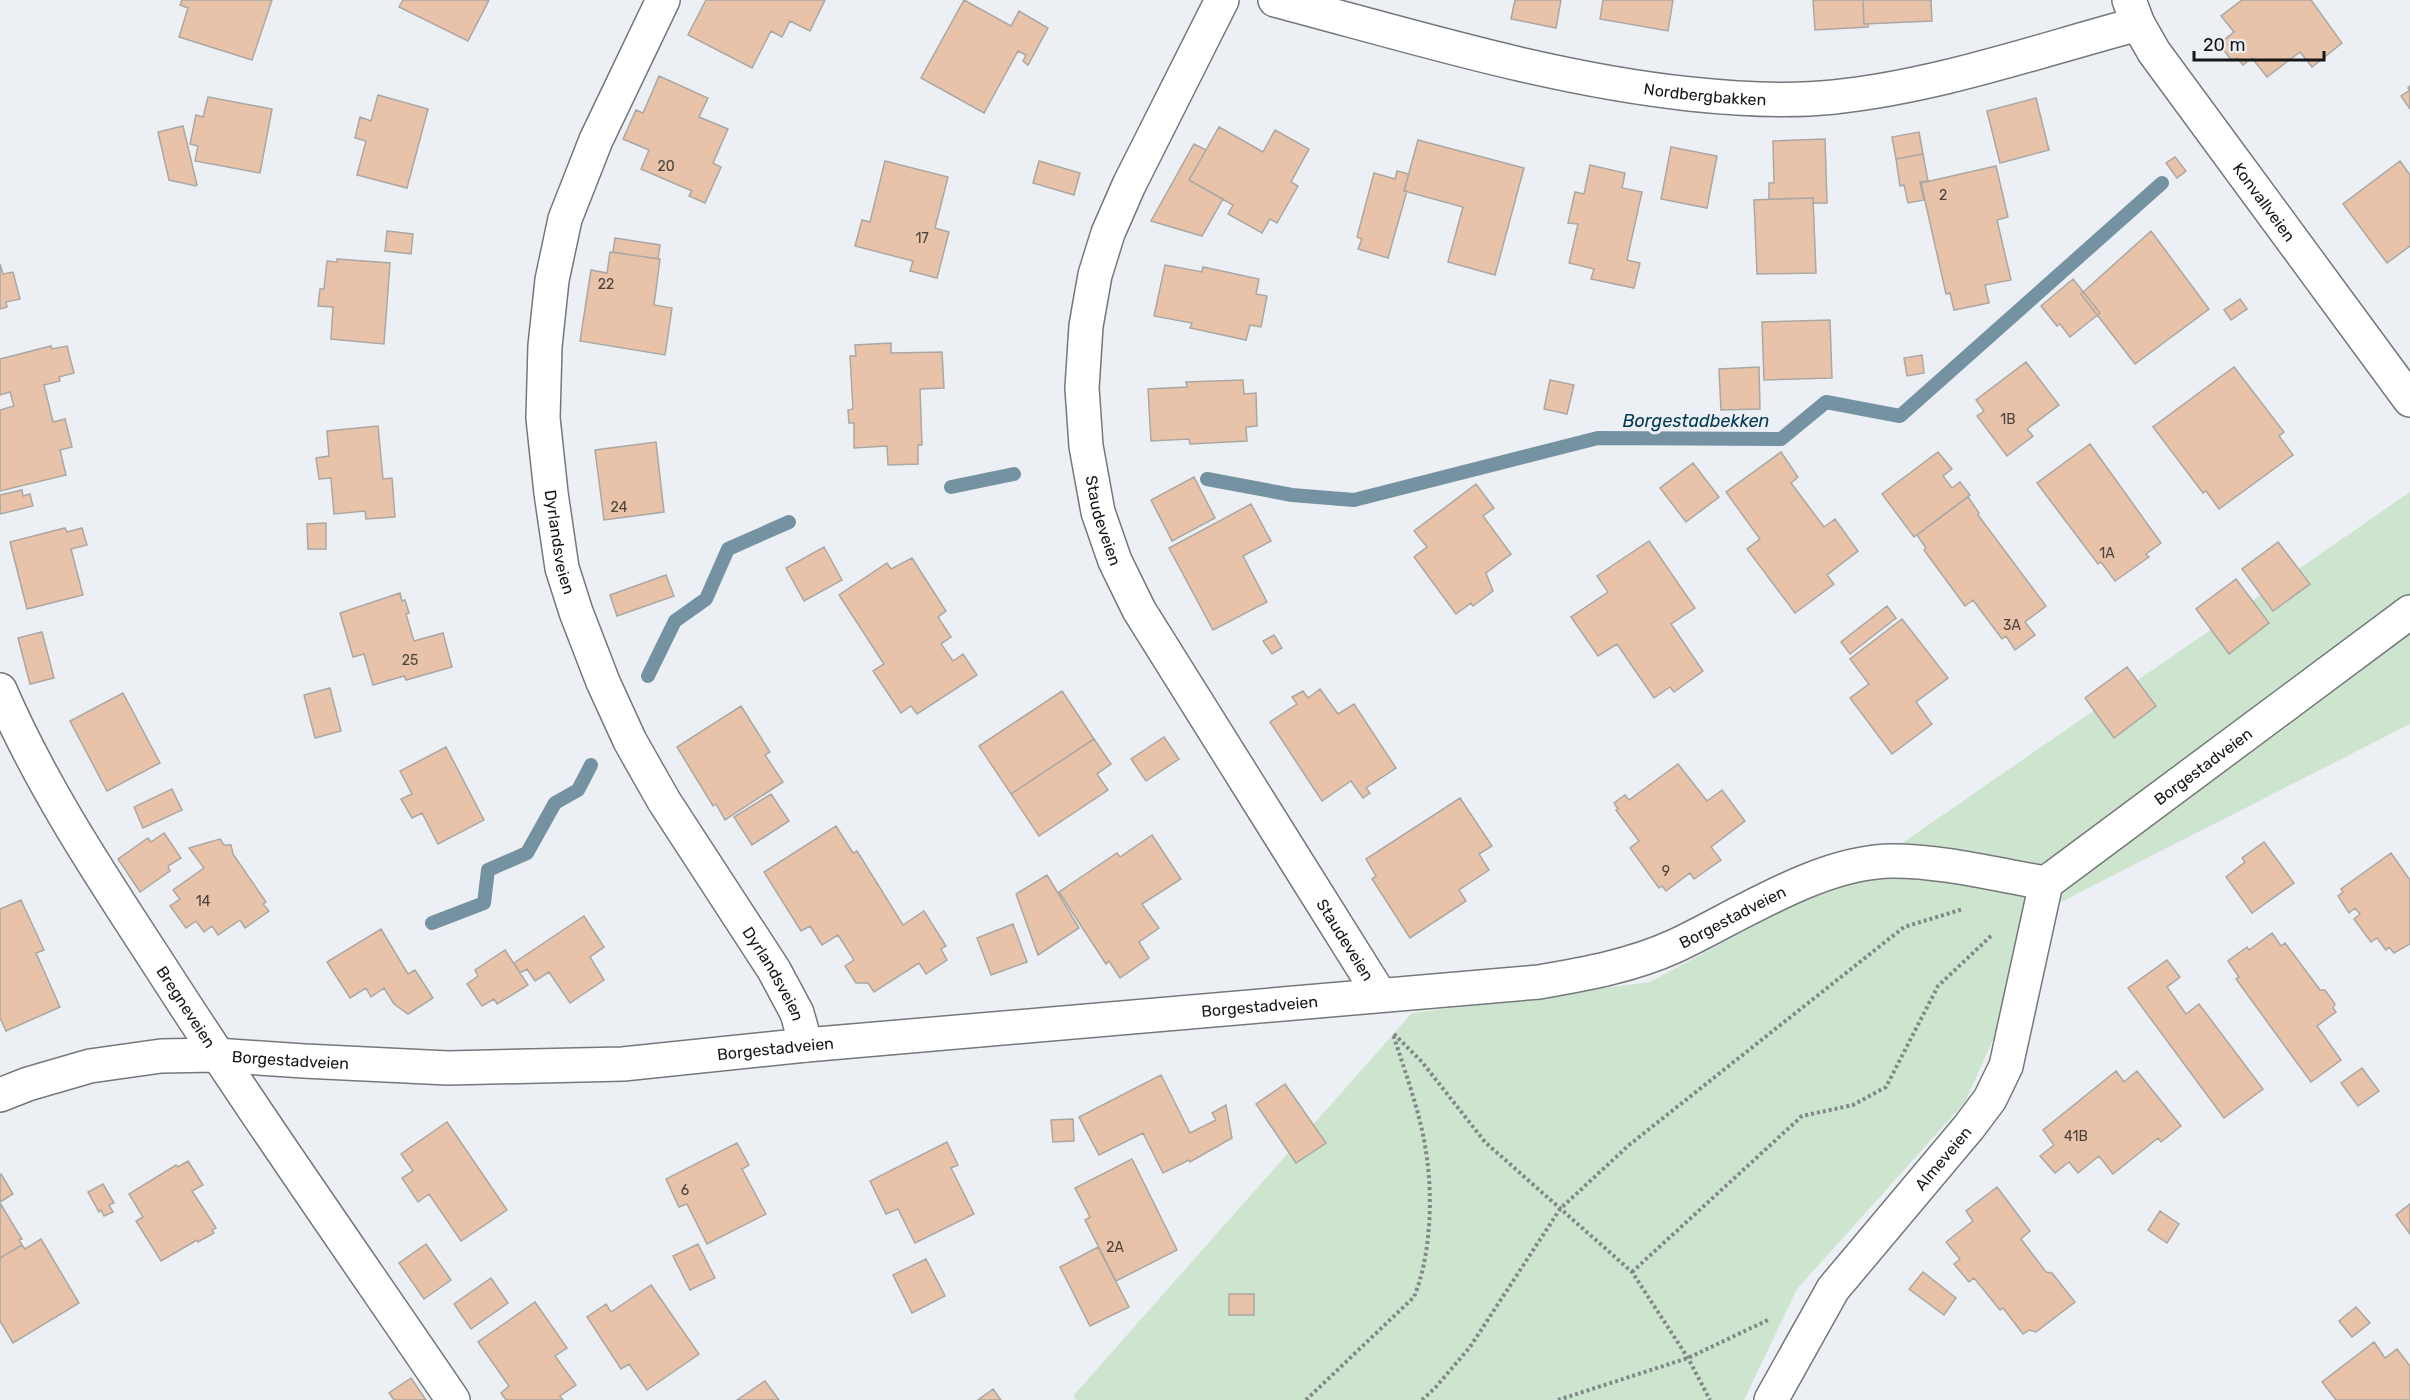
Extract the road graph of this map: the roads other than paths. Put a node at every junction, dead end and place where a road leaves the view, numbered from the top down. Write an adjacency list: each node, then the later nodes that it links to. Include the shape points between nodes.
1 (663, 0): 10 (street, Dyrlandsveien, via 596,140 565,219 552,280 545,346 543,418 551,493 562,568 576,612 630,741 664,801 774,970 797,1013)
2 (1222, 0): 9 (street, Staudeveien, via 1129,185 1095,274 1086,326 1082,388 1086,446 1098,512 1115,561 1139,610)
3 (1275, 0): 4 (street, Nordbergbakken, via 1568,75 1644,89 1773,100 1833,97 1937,80)
4 (2133, 12): 5 (street, Konvallveien, via 2154,52 2186,97)
5 (2410, 400)
6 (2410, 612): 8 (street, Borgestadveien)
7 (0, 690): 11 (street, Bregneveien, via 83,847)
8 (2046, 883): 9 (street, Borgestadveien, via 1939,865 1893,861 1853,866 1804,882 1673,947 1595,973 1539,982); 14 (street, Almeveien, via 2006,1066 1990,1099 1833,1289)
9 (1380, 995): 10 (street, Borgestadveien)
10 (806, 1045): 11 (street, Borgestadveien, via 623,1064 531,1067 436,1067)
11 (216, 1054): 12 (street, Borgestadveien, via 161,1056 90,1066); 13 (street, Bregneveien)
12 (0, 1095)
13 (453, 1400)
14 (1771, 1400)

